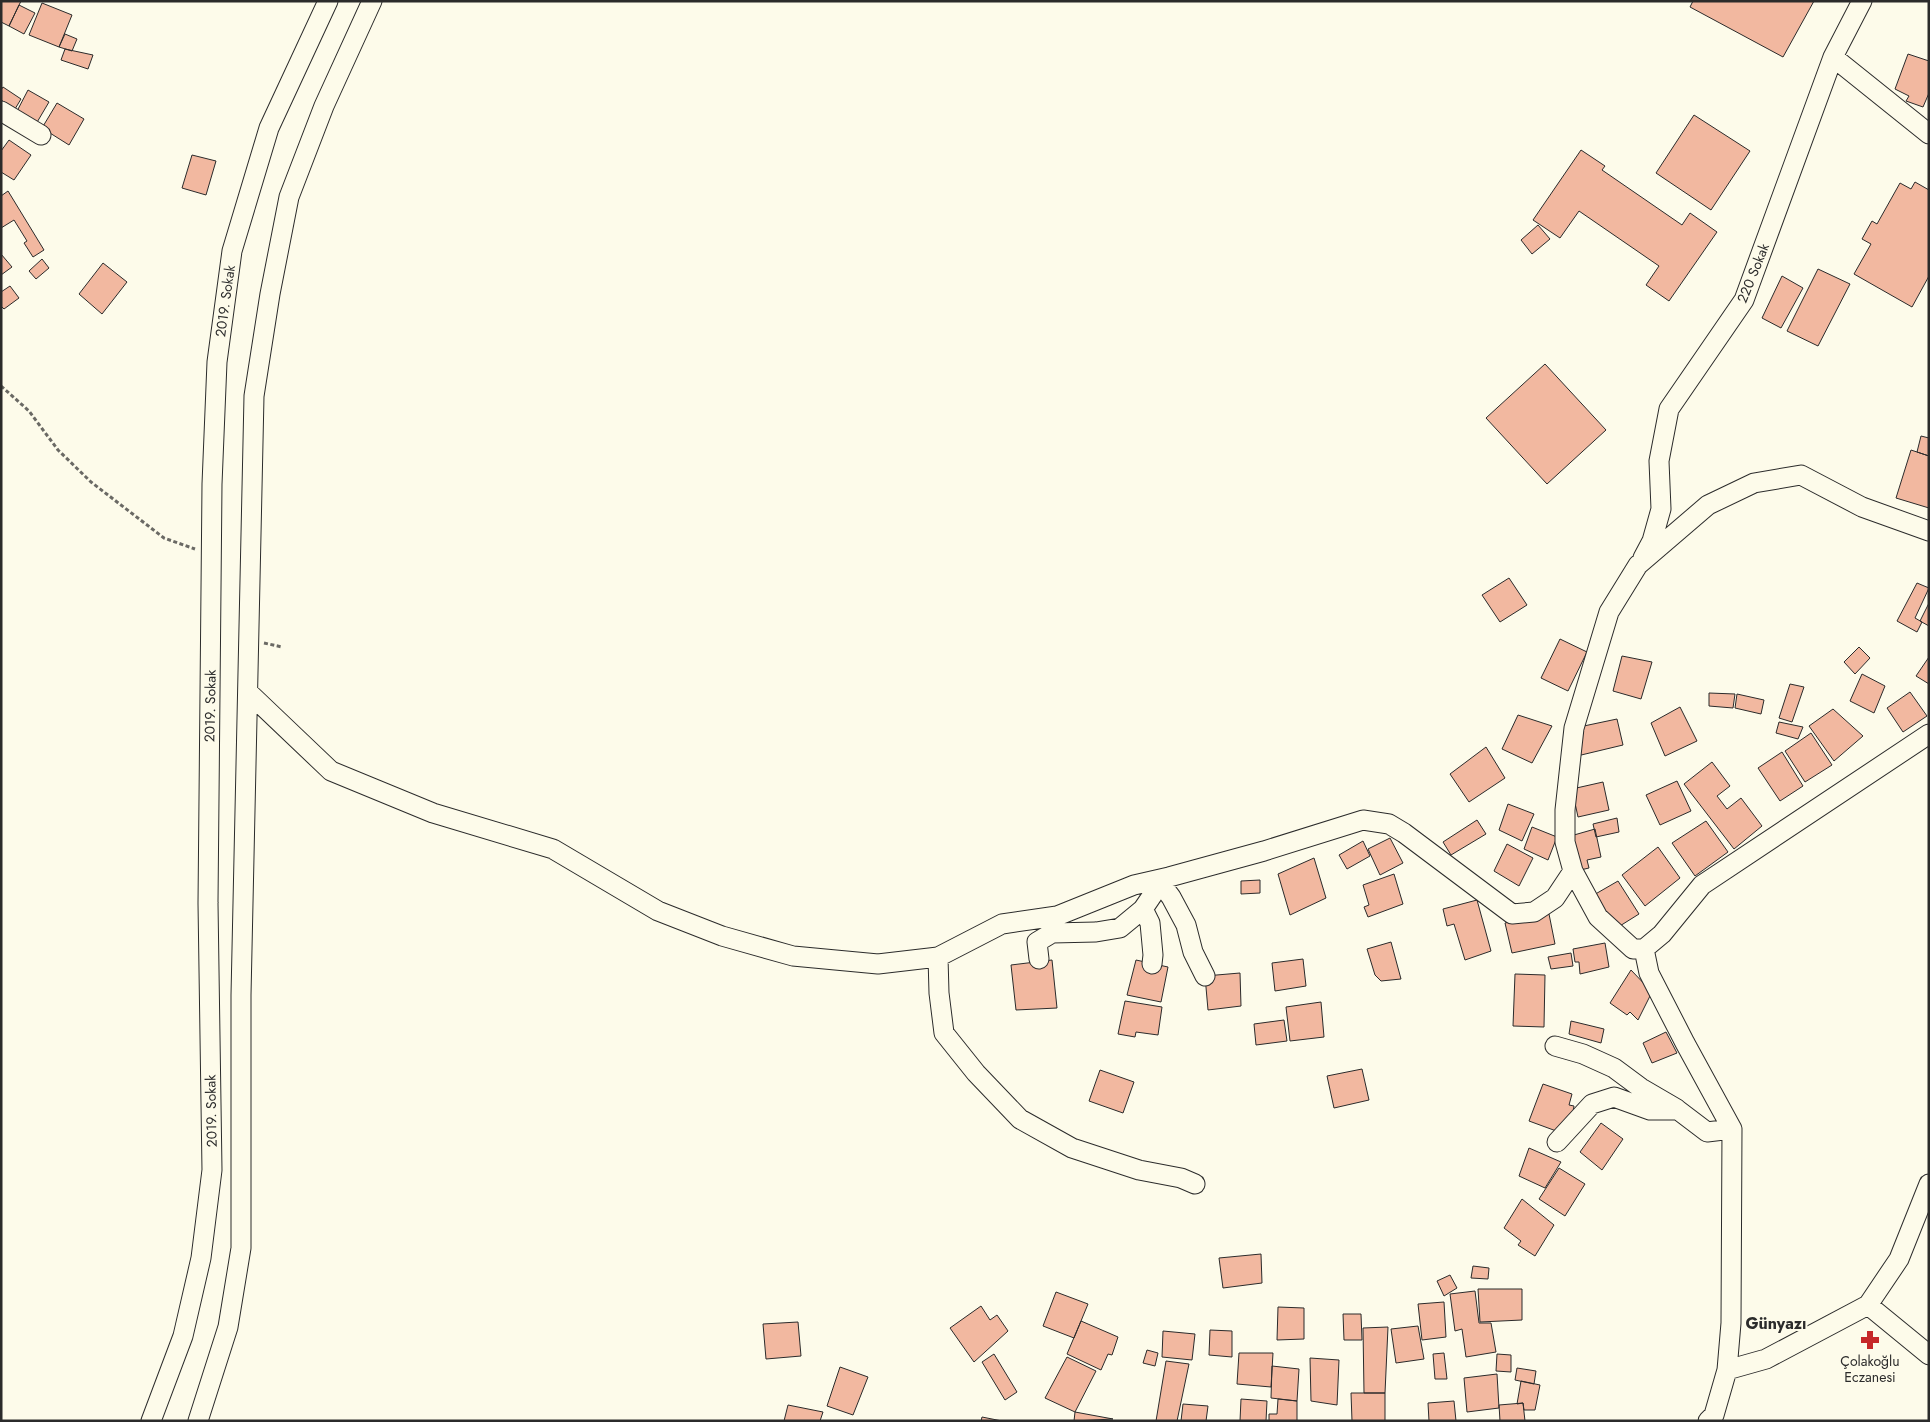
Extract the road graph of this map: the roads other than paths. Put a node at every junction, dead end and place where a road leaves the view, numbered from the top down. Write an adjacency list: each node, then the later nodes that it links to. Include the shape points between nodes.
1 (328, 1): 29 (street, 2019. Sokak, via 269,128 232,251 217,362 212,484 208,903 212,1170 201,1258 183,1336)
2 (372, 1): 10 (street, via 324,106 289,197 270,294 254,396)
3 (1862, 1): 4 (street, 220 Sokak)
4 (1833, 57): 6 (street); 9 (street, 220 Sokak, via 1744,300 1669,409 1659,461 1661,510 1652,541)
5 (1, 111): 7 (street)
6 (1929, 134)
7 (41, 136)
8 (1929, 531): 9 (street, via 1862,507 1801,475 1754,483 1708,505)
9 (1638, 566): 12 (street, via 1609,612 1574,728 1565,810 1565,842)
10 (248, 692): 16 (street, via 331,771 433,813 553,849 658,911 722,936 793,956 878,964); 30 (street, via 241,995 241,1248 228,1327)
11 (1929, 734): 15 (street, via 1702,885 1662,934)
12 (1573, 871): 13 (street, via 1556,898 1534,912 1512,914 1389,824 1363,820); 15 (street, via 1598,917 1633,949)
13 (1162, 881): 14 (street); 16 (street, via 1134,885 1057,916 1002,924); 19 (street, via 1186,925 1193,952)
14 (1143, 909): 17 (street, via 1120,928 1052,933 1038,942); 18 (street, via 1150,923)
15 (1644, 949): 22 (street, via 1650,973)
16 (938, 957): 24 (street, via 944,1033 976,1074 1020,1119 1072,1148)
17 (1040, 959)
18 (1152, 964)
19 (1205, 976)
20 (1555, 1046): 21 (street, via 1614,1068)
21 (1678, 1110): 22 (street, via 1707,1132); 23 (street, via 1650,1110 1614,1097 1592,1104)
22 (1732, 1129): 28 (street, via 1731,1323)
23 (1557, 1142)
24 (1195, 1184)
25 (1929, 1184): 26 (street, via 1899,1259)
26 (1868, 1305): 27 (street); 28 (street, via 1766,1359)
27 (1929, 1354)
28 (1727, 1370): 31 (street, via 1714,1415)
29 (151, 1421)
30 (198, 1421)
31 (1708, 1421)

